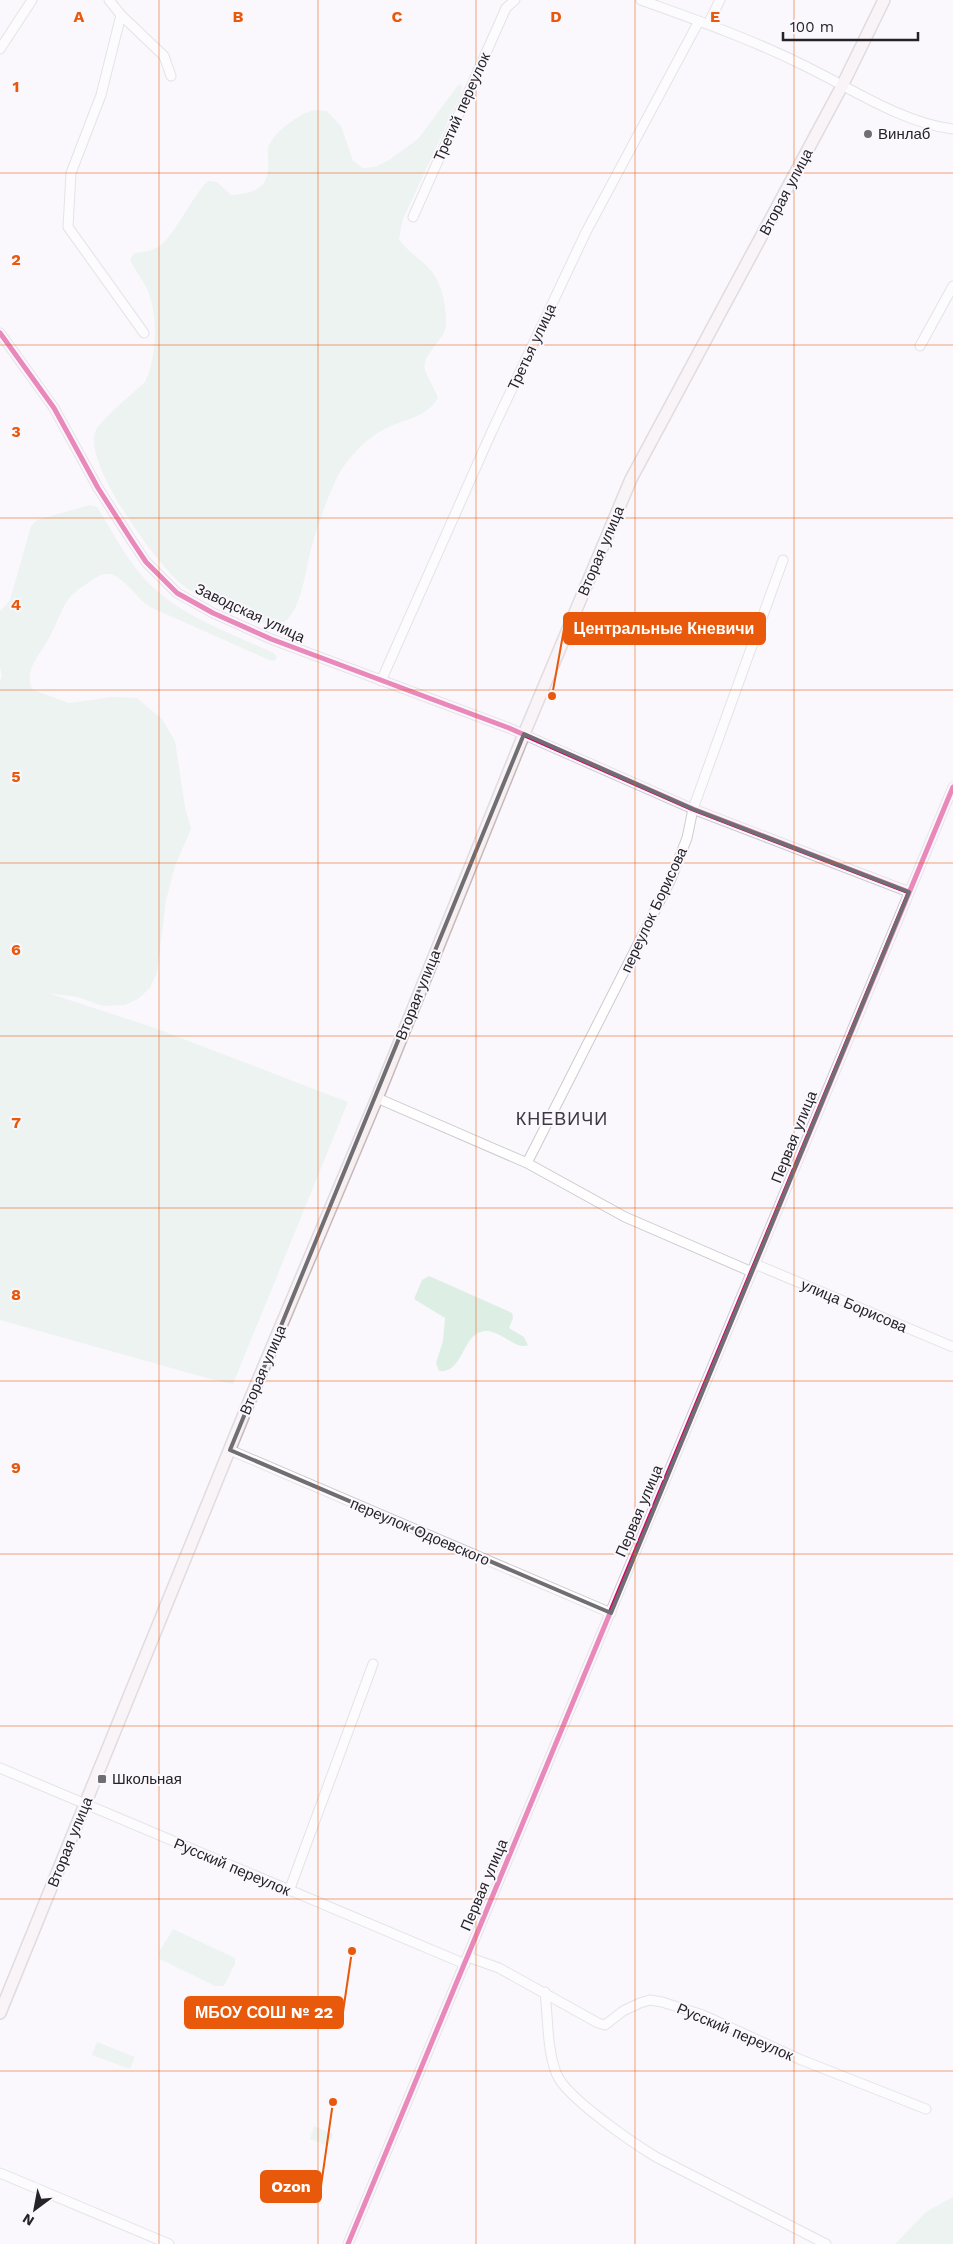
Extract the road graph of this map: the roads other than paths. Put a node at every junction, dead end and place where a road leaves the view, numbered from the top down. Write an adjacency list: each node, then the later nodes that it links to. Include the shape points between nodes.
1 (32, 0): 9 (street)
2 (109, 0): 7 (street)
3 (515, 0): 13 (street, Третий переулок, via 506,8)
4 (641, 0): 8 (street)
5 (720, 0): 8 (street, Третья улица)
6 (884, 0): 11 (main road, Вторая улица)
7 (121, 14): 10 (street, via 164,56); 16 (street, via 101,95 71,173 68,227)
8 (704, 23): 11 (street, via 769,49); 19 (street, Третья улица, via 586,232 492,431)
9 (0, 49)
10 (171, 76)
11 (842, 86): 12 (street, via 923,123); 20 (main road, Вторая улица, via 631,479)
12 (953, 129)
13 (412, 217)
14 (953, 286): 17 (street)
15 (0, 333): 19 (street, Заводская улица, via 54,408 132,542 161,578 177,592 213,613)
16 (144, 333)
17 (920, 346)
18 (783, 560): 22 (street, переулок Борисова)
19 (381, 681): 20 (street, Заводская улица)
20 (524, 734): 22 (street, Заводская улица); 24 (main road, Вторая улица)
21 (953, 787): 23 (street, Первая улица)
22 (693, 809): 23 (street, Заводская улица); 25 (street, переулок Борисова, via 687,838 671,880)
23 (909, 892): 26 (street, Первая улица)
24 (376, 1098): 25 (street); 28 (main road, Вторая улица)
25 (527, 1163): 26 (street, via 625,1217)
26 (753, 1268): 27 (street, улица Борисова); 29 (street, Первая улица)
27 (953, 1348)
28 (230, 1450): 29 (street, переулок Одоевского); 32 (main road, Вторая улица)
29 (610, 1613): 34 (street, Первая улица)
30 (374, 1664): 33 (street)
31 (0, 1768): 32 (street, Русский переулок)
32 (86, 1804): 33 (street, Русский переулок); 36 (main road, Вторая улица)
33 (289, 1891): 34 (street, Русский переулок)
34 (466, 1960): 35 (street, Русский переулок, via 499,1968); 40 (street, Первая улица)
35 (545, 1992): 37 (street, Русский переулок, via 605,2025 640,2003 650,2000 662,2002); 41 (street, via 553,2064 568,2091 656,2157)
36 (0, 2013)
37 (926, 2109)
38 (0, 2173): 39 (street)
39 (169, 2244)
40 (348, 2244)
41 (826, 2244)

